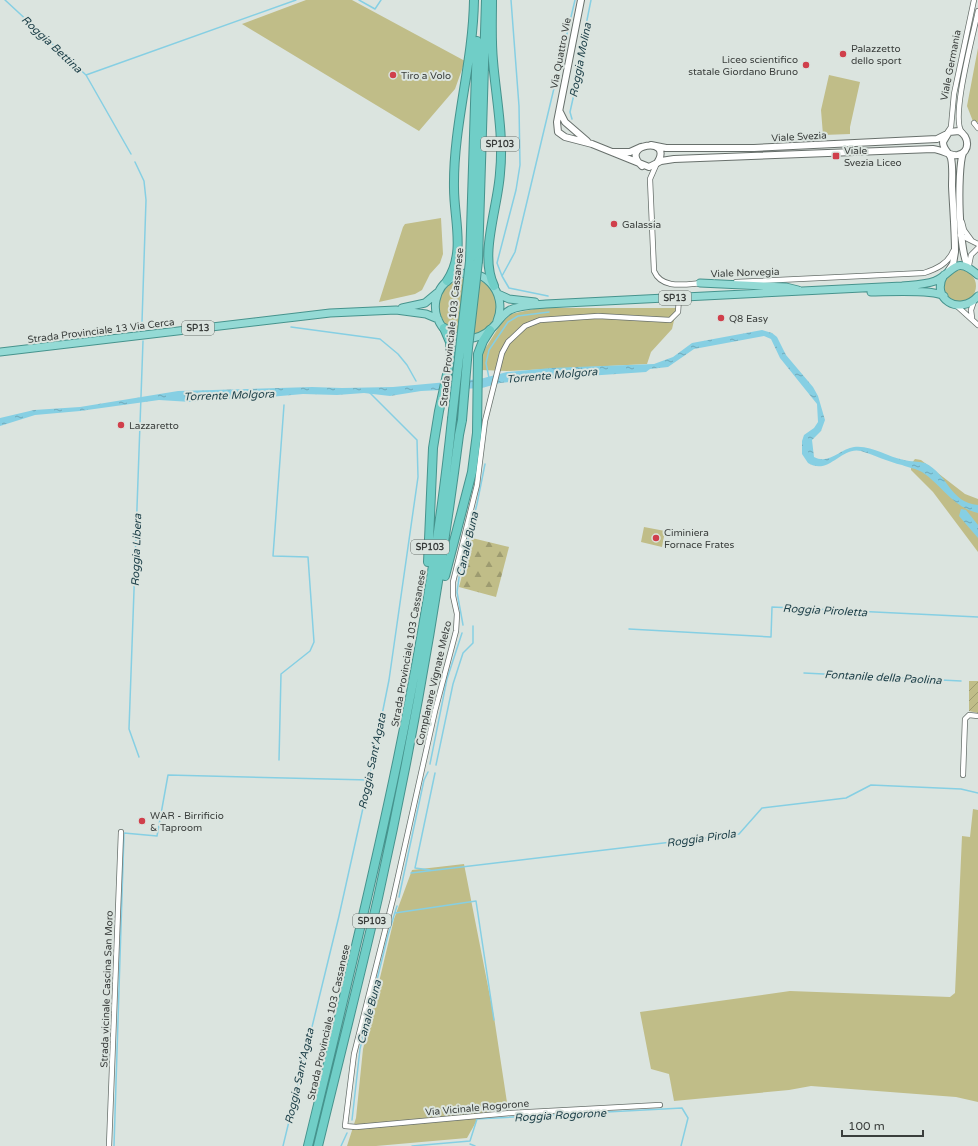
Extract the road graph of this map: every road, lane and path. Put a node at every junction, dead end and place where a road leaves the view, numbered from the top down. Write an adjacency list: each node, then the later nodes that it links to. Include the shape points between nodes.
1 (474, 0): 29 (highway, via 472,42 454,163 458,258)
2 (478, 0): 49 (highway, Strada Provinciale 103 Cassanese / SP103, bridge, via 470,261 437,543)
3 (486, 0): 48 (highway, Strada Provinciale 103 Cassanese / SP103, bridge, via 478,261 462,420 437,597)
4 (492, 0): 31 (highway, SP103, via 492,46 501,158 487,257 488,272)
5 (581, 0): 8 (street, Via Quattro Vie)
6 (974, 0): 11 (street, Viale Germania, via 954,94 951,127)
7 (978, 11): 12 (street, Viale Germania, via 960,98 958,126)
8 (560, 109): 13 (street, Viale Svezia, via 565,122); 13 (street, Viale Svezia, via 558,133 566,138)
9 (974, 123): 10 (street)
10 (978, 128)
11 (947, 134): 12 (street, via 954,131); 14 (street, Viale Svezia, via 937,139 754,148 666,148); 17 (street, via 943,143)
12 (963, 134): 18 (street, via 968,143)
13 (592, 144): 16 (street, Viale Svezia)
14 (652, 145): 15 (street, Viale Svezia); 19 (street, via 659,153)
15 (642, 146): 16 (street, Viale Svezia, via 630,152); 20 (street, via 637,157 639,163)
16 (609, 152): 20 (street, Viale Svezia)
17 (947, 152): 18 (street, via 955,156); 19 (street, Viale Svezia, via 933,149 836,152 674,159); 22 (street, via 951,159)
18 (963, 153): 21 (street, via 959,169)
19 (657, 163): 20 (street, Viale Svezia, via 651,167); 30 (street, Viale Norvegia, via 650,178 654,271 664,283)
20 (644, 166)
21 (961, 219): 23 (street); 24 (street, via 964,230)
22 (954, 225): 23 (street); 25 (street)
23 (962, 236): 24 (street); 28 (street, via 964,258)
24 (976, 244)
25 (955, 247): 27 (street, via 953,264); 30 (street, Viale Norvegia, via 948,260 923,274)
26 (978, 248): 28 (street, via 970,257 969,264)
27 (947, 271): 28 (main road, SP13, via 959,266); 32 (main road, SP13, via 937,280 925,284); 35 (main road, via 940,286)
28 (975, 274)
29 (447, 280): 31 (main road, SP13, via 468,273 482,276); 33 (main road, Strada Provinciale 13 Via Cerca / SP13)
30 (700, 283): 32 (main road, via 786,287)
31 (494, 286): 34 (main road, SP13)
32 (805, 292): 35 (main road, SP13, via 918,292); 37 (main road, SP13)
33 (438, 293): 40 (main road, Strada Provinciale 13 Via Cerca / SP13, via 423,304); 42 (main road, SP13, via 435,304)
34 (498, 294): 38 (main road, SP13, via 509,299); 43 (main road, SP13, via 501,307)
35 (944, 296): 39 (main road, SP13)
36 (977, 296): 39 (main road, via 967,305); 41 (street, via 972,308)
37 (680, 298): 38 (main road, SP13); 54 (street, Complanare Vignate Melzo, via 678,312 670,320 598,316 534,321 507,343 485,421 477,486 453,582 457,614 456,631 434,711 392,900 355,1048)
38 (546, 304): 43 (main road, SP13, via 514,309 506,312)
39 (957, 306): 41 (street)
40 (396, 310): 42 (main road, Strada Provinciale 13 Via Cerca / SP13, via 426,314); 47 (main road, Strada Provinciale 13 Via Cerca / SP13, via 302,316)
41 (972, 318): 44 (street)
42 (438, 319): 45 (main road, SP13)
43 (497, 321): 46 (main road, SP13)
44 (978, 324)
45 (444, 328): 46 (main road, SP13, via 456,337 463,338 478,337); 49 (highway, SP103, via 451,348 433,448 429,555 408,683)
46 (490, 330): 48 (highway, SP103, via 479,350 477,433 472,472 451,548 433,642)
47 (0, 352)
48 (419, 694): 57 (highway, Strada Provinciale 103 Cassanese / SP103, via 378,899)
49 (409, 702): 56 (highway, Strada Provinciale 103 Cassanese / SP103, via 386,820)
50 (978, 716): 51 (street, via 969,715 965,719)
51 (963, 774)
52 (121, 832): 55 (street, Strada vicinale Cascina San Moro)
53 (660, 1105): 54 (street, Via Vicinale Rogorone)
54 (345, 1126)
55 (109, 1146)
56 (308, 1146)
57 (318, 1146)

